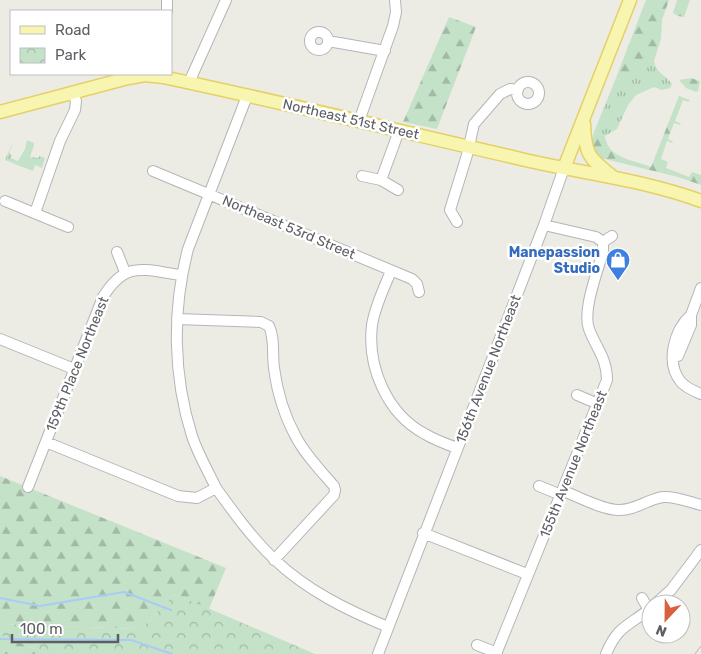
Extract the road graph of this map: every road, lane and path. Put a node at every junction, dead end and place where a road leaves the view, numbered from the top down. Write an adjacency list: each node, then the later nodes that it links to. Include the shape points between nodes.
1 (226, 0): 8 (street)
2 (395, 0): 5 (street, via 396,12)
3 (630, 0): 13 (main road, 156th Avenue Northeast)
4 (328, 41): 5 (street)
5 (385, 51): 14 (street)
6 (141, 75): 10 (main road, Northeast 51st Street)
7 (151, 75): 8 (main road, Northeast 51st Street)
8 (191, 83): 11 (main road, Northeast 51st Street)
9 (518, 90): 16 (street, via 510,89 493,101 474,124)
10 (73, 93): 12 (main road, Northeast 51st Street); 26 (street, via 75,110)
11 (246, 96): 14 (main road, Northeast 51st Street); 23 (street)
12 (0, 112)
13 (584, 120): 17 (main road, 156th Avenue Northeast); 20 (main road, via 588,153)
14 (359, 121): 15 (main road, Northeast 51st Street)
15 (398, 130): 16 (main road, Northeast 51st Street); 21 (street)
16 (469, 147): 17 (main road, Northeast 51st Street); 27 (street, via 450,210)
17 (564, 168): 20 (main road, Northeast 51st Street); 28 (street, 156th Avenue Northeast)
18 (152, 170): 23 (street, Northeast 53rd Street)
19 (362, 176): 21 (street)
20 (615, 178): 25 (main road, Northeast 51st Street)
21 (381, 180): 22 (street)
22 (398, 190)
23 (209, 194): 31 (street, Northeast 53rd Street); 33 (street)
24 (5, 201): 26 (street)
25 (701, 201)
26 (35, 213): 29 (street)
27 (457, 222)
28 (544, 225): 41 (street, 155th Avenue Northeast, via 608,239 587,320 607,369 607,380); 43 (street, 156th Avenue Northeast)
29 (68, 227)
30 (117, 252): 32 (street)
31 (391, 270): 35 (street, Northeast 53rd Street, via 412,279); 43 (street, via 372,324 374,365 380,384 410,424 424,434)
32 (125, 272): 33 (street, via 137,269); 38 (street, 159th Place Northeast, via 111,283 103,297)
33 (181, 275): 36 (street)
34 (701, 288): 39 (street, via 690,315 691,325 678,356 674,357 674,369 680,382)
35 (419, 292)
36 (177, 319): 46 (street, via 180,386 192,437); 51 (street, via 272,323 274,367 288,419 309,457 340,491)
37 (0, 339): 38 (street)
38 (74, 369): 42 (street, 159th Place Northeast)
39 (701, 394)
40 (577, 395): 41 (street)
41 (598, 404): 47 (street, 155th Avenue Northeast)
42 (46, 442): 45 (street, 159th Place Northeast); 46 (street, via 178,496 197,498)
43 (457, 448): 49 (street, 156th Avenue Northeast)
44 (539, 486): 47 (street)
45 (28, 488)
46 (216, 488): 51 (street)
47 (562, 493): 48 (street, via 619,510 661,497); 52 (street, 155th Avenue Northeast)
48 (701, 505)
49 (423, 533): 52 (street); 55 (street, 156th Avenue Northeast)
50 (701, 550): 53 (street)
51 (274, 560): 55 (street, via 327,599)
52 (528, 574): 58 (street, 155th Avenue Northeast)
53 (667, 594)
54 (641, 614): 59 (street, via 616,633)
55 (388, 627): 57 (street, 156th Avenue Northeast)
56 (477, 645): 58 (street)
57 (378, 654)
58 (497, 654)
59 (606, 654)

